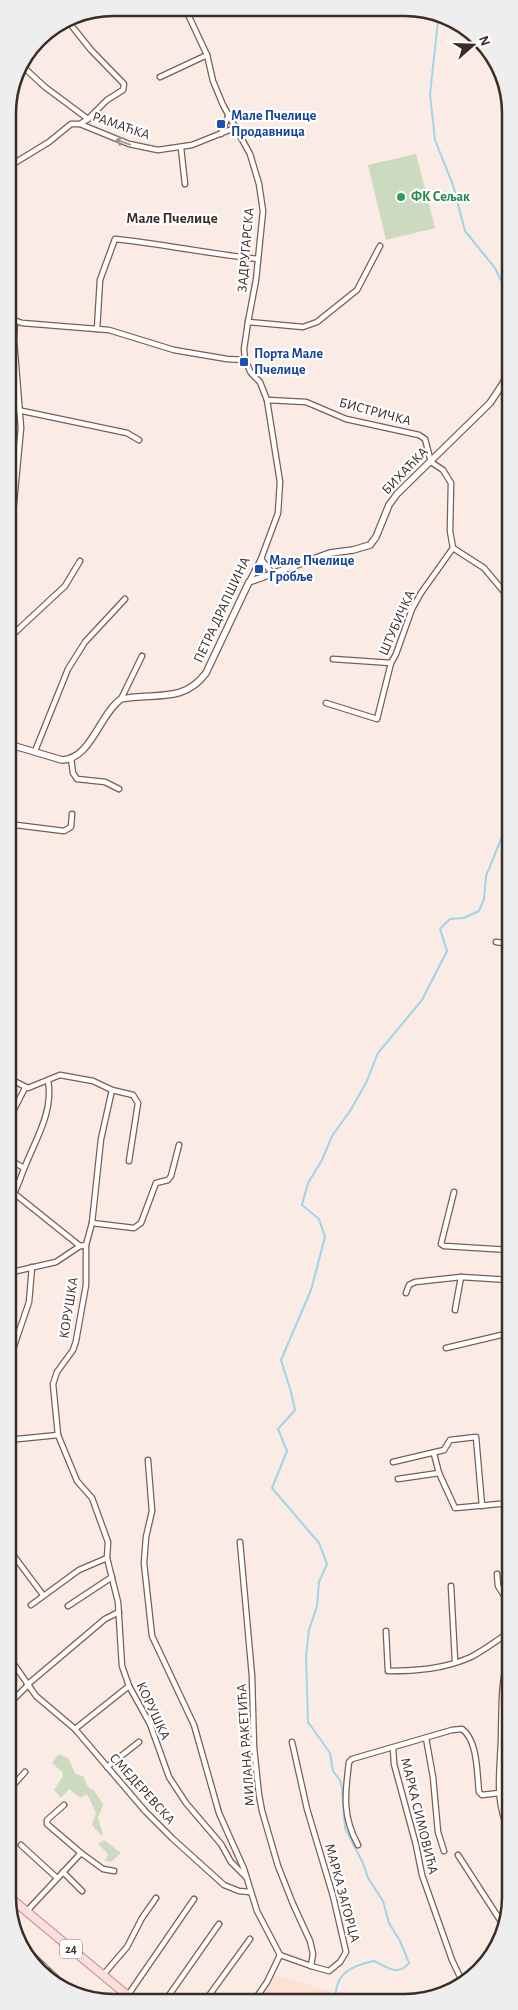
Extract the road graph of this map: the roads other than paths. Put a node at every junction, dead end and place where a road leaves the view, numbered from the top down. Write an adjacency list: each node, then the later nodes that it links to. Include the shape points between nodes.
1 (189, 16): 3 (street, ЗАДРУГАРСКА)
2 (72, 26): 7 (street, РАМАЋКА, via 124,84 123,90 107,100)
3 (207, 55): 5 (street); 6 (street, ЗАДРУГАРСКА, via 213,81)
4 (26, 70): 7 (street)
5 (160, 77)
6 (229, 114): 9 (street, ЗАДРУГАРСКА); 10 (street)
7 (88, 119): 8 (street)
8 (80, 124): 11 (street, РАМАЋКА, one-way to 8, via 158,150 129,144); 12 (street, РАМАЋКА, via 71,124)
9 (237, 127): 10 (street, РАМАЋКА); 15 (street, ЗАДРУГАРСКА, via 259,184 263,211)
10 (221, 134): 11 (street, РАМАЋКА)
11 (181, 148): 13 (street)
12 (16, 162)
13 (185, 184)
14 (380, 246): 17 (street, via 357,290 317,322 304,327)
15 (258, 259): 17 (street, ЗАДРУГАРСКА); 18 (street, via 115,239 100,280)
16 (16, 321): 18 (street)
17 (248, 322): 19 (street, ЗАДРУГАРСКА)
18 (97, 329): 19 (street, via 174,350)
19 (244, 360): 22 (street, ПЕТРА ДРАПШИНА, via 260,382)
20 (16, 364): 24 (street)
21 (502, 386): 26 (street, БИХАЋКА, via 490,403)
22 (267, 400): 26 (street, БИСТРИЧКА, via 306,402 346,419 419,435 425,439); 29 (street, ПЕТРА ДРАПШИНА, via 280,482 278,513)
23 (16, 410): 24 (street)
24 (20, 411): 25 (street, via 127,433); 27 (street)
25 (139, 440)
26 (431, 462): 28 (street, via 443,470 451,483 450,532); 31 (street, БИХАЋКА, via 397,494 370,545 330,553)
27 (16, 481)
28 (454, 548): 33 (street, via 484,568); 38 (street, ШТУБИЧКА, via 412,609)
29 (261, 559): 31 (street); 32 (street, ПЕТРА ДРАПШИНА)
30 (80, 561): 35 (street, via 65,586)
31 (272, 573): 32 (street, БИХАЋКА)
32 (249, 582): 39 (street, ПЕТРА ДРАПШИНА, via 199,682 177,694)
33 (502, 589)
34 (125, 599): 42 (street, via 85,642 68,669)
35 (16, 632)
36 (142, 656): 39 (street)
37 (333, 659): 38 (street)
38 (391, 662): 40 (street, ШТУБИЧКА, via 377,720)
39 (121, 699): 43 (street, via 114,703 99,724 84,751)
40 (326, 703)
41 (16, 746): 42 (street)
42 (35, 751): 43 (street, via 62,760)
43 (71, 758): 44 (street, via 77,779 105,782)
44 (119, 789)
45 (72, 814): 46 (street, via 71,827 64,831)
46 (16, 825)
47 (496, 942): 48 (street)
48 (502, 943)
49 (48, 1080): 51 (street); 52 (street, via 57,1075 65,1076 93,1081); 57 (street, via 49,1094 41,1131)
50 (16, 1083): 51 (street)
51 (25, 1088): 53 (street)
52 (112, 1090): 55 (street, via 133,1095 138,1103); 61 (street, КОРУШКА, via 101,1139)
53 (16, 1105)
54 (180, 1146): 61 (street, via 171,1176 156,1183 138,1226)
55 (129, 1161)
56 (16, 1164): 57 (street)
57 (24, 1168): 58 (street)
58 (16, 1191)
59 (454, 1192): 64 (street, via 441,1244)
60 (16, 1195): 63 (street)
61 (92, 1223): 62 (street, КОРУШКА)
62 (86, 1245): 63 (street); 74 (street, КОРУШКА, via 86,1284 76,1341 53,1384)
63 (80, 1246): 65 (street, via 56,1262)
64 (502, 1250)
65 (32, 1267): 66 (street); 72 (street, via 29,1302)
66 (16, 1271)
67 (460, 1277): 68 (street); 69 (street, via 412,1282); 70 (street)
68 (502, 1280)
69 (406, 1293)
70 (455, 1310)
71 (502, 1335): 73 (street)
72 (16, 1340)
73 (446, 1348)
74 (58, 1435): 75 (street); 84 (street, КОРУШКА, via 77,1481 93,1501 108,1542)
75 (16, 1439)
76 (434, 1454): 78 (street); 79 (street); 82 (street, via 444,1450 450,1440 476,1437)
77 (148, 1460): 120 (street, via 152,1511 144,1563 152,1636 194,1724 219,1814)
78 (392, 1462)
79 (439, 1473): 80 (street); 82 (street, via 455,1508)
80 (398, 1479)
81 (502, 1504): 82 (street)
82 (482, 1506)
83 (240, 1542): 132 (street, МИЛАНА РАКЕТИЋА, via 259,1795 278,1866 310,1941)
84 (106, 1558): 87 (street, КОРУШКА); 90 (street, via 76,1572)
85 (16, 1559): 90 (street)
86 (497, 1574): 89 (street)
87 (112, 1577): 92 (street); 93 (street, КОРУШКА)
88 (451, 1586): 96 (street)
89 (502, 1592)
90 (43, 1595): 91 (street)
91 (31, 1604)
92 (68, 1606)
93 (119, 1612): 99 (street, via 105,1619); 100 (street, КОРУШКА, via 122,1666)
94 (386, 1631): 96 (street, via 388,1671 418,1671)
95 (502, 1637): 96 (street, via 470,1657)
96 (455, 1662)
97 (16, 1669): 99 (street, СМЕДЕРЕВСКА)
98 (502, 1684): 110 (street)
99 (28, 1685): 101 (street); 102 (street, СМЕДЕРЕВСКА, via 46,1706)
100 (129, 1686): 102 (street); 120 (street, КОРУШКА, via 150,1724 169,1777 186,1803 221,1844 230,1862)
101 (16, 1697)
102 (75, 1729): 107 (street, СМЕДЕРЕВСКА)
103 (426, 1738): 106 (street); 110 (street, via 464,1730 470,1737 480,1792 482,1795); 115 (street, via 438,1832)
104 (139, 1742): 107 (street)
105 (292, 1742): 132 (street, МАРКА ЗАГОРЦА, via 346,1952 330,1970)
106 (393, 1748): 114 (street, МАРКА СИМОВИЋА, via 349,1762 345,1809 349,1828); 134 (street, МАРКА СИМОВИЋА, via 394,1764 422,1876)
107 (107, 1767): 123 (street, СМЕДЕРЕВСКА, via 199,1863 228,1887)
108 (26, 1772): 109 (street)
109 (16, 1783)
110 (499, 1793): 112 (street)
111 (64, 1805): 116 (street, via 47,1820 47,1824)
112 (502, 1809)
113 (21, 1844): 121 (street)
114 (358, 1845)
115 (444, 1851)
116 (81, 1853): 118 (street, via 103,1868); 119 (street)
117 (458, 1854): 128 (street)
118 (114, 1871)
119 (63, 1872): 121 (street); 122 (street)
120 (246, 1877): 123 (street)
121 (57, 1878): 127 (street)
122 (82, 1891)
123 (250, 1892): 131 (street, via 261,1921)
124 (156, 1898): 133 (street, via 127,1947)
125 (194, 1899): 136 (street)
126 (17, 1904): 127 (main road, 24)
127 (26, 1912): 133 (main road, 24)
128 (499, 1919)
129 (219, 1924): 137 (street)
130 (250, 1938): 138 (street)
131 (280, 1955): 132 (street, МАРКА ЗАГОРЦА); 139 (street)
132 (311, 1966)
133 (103, 1975): 135 (main road, 24)
134 (459, 1977)
135 (126, 1994)
136 (134, 1994)
137 (170, 1994)
138 (210, 1994)
139 (259, 1994)

